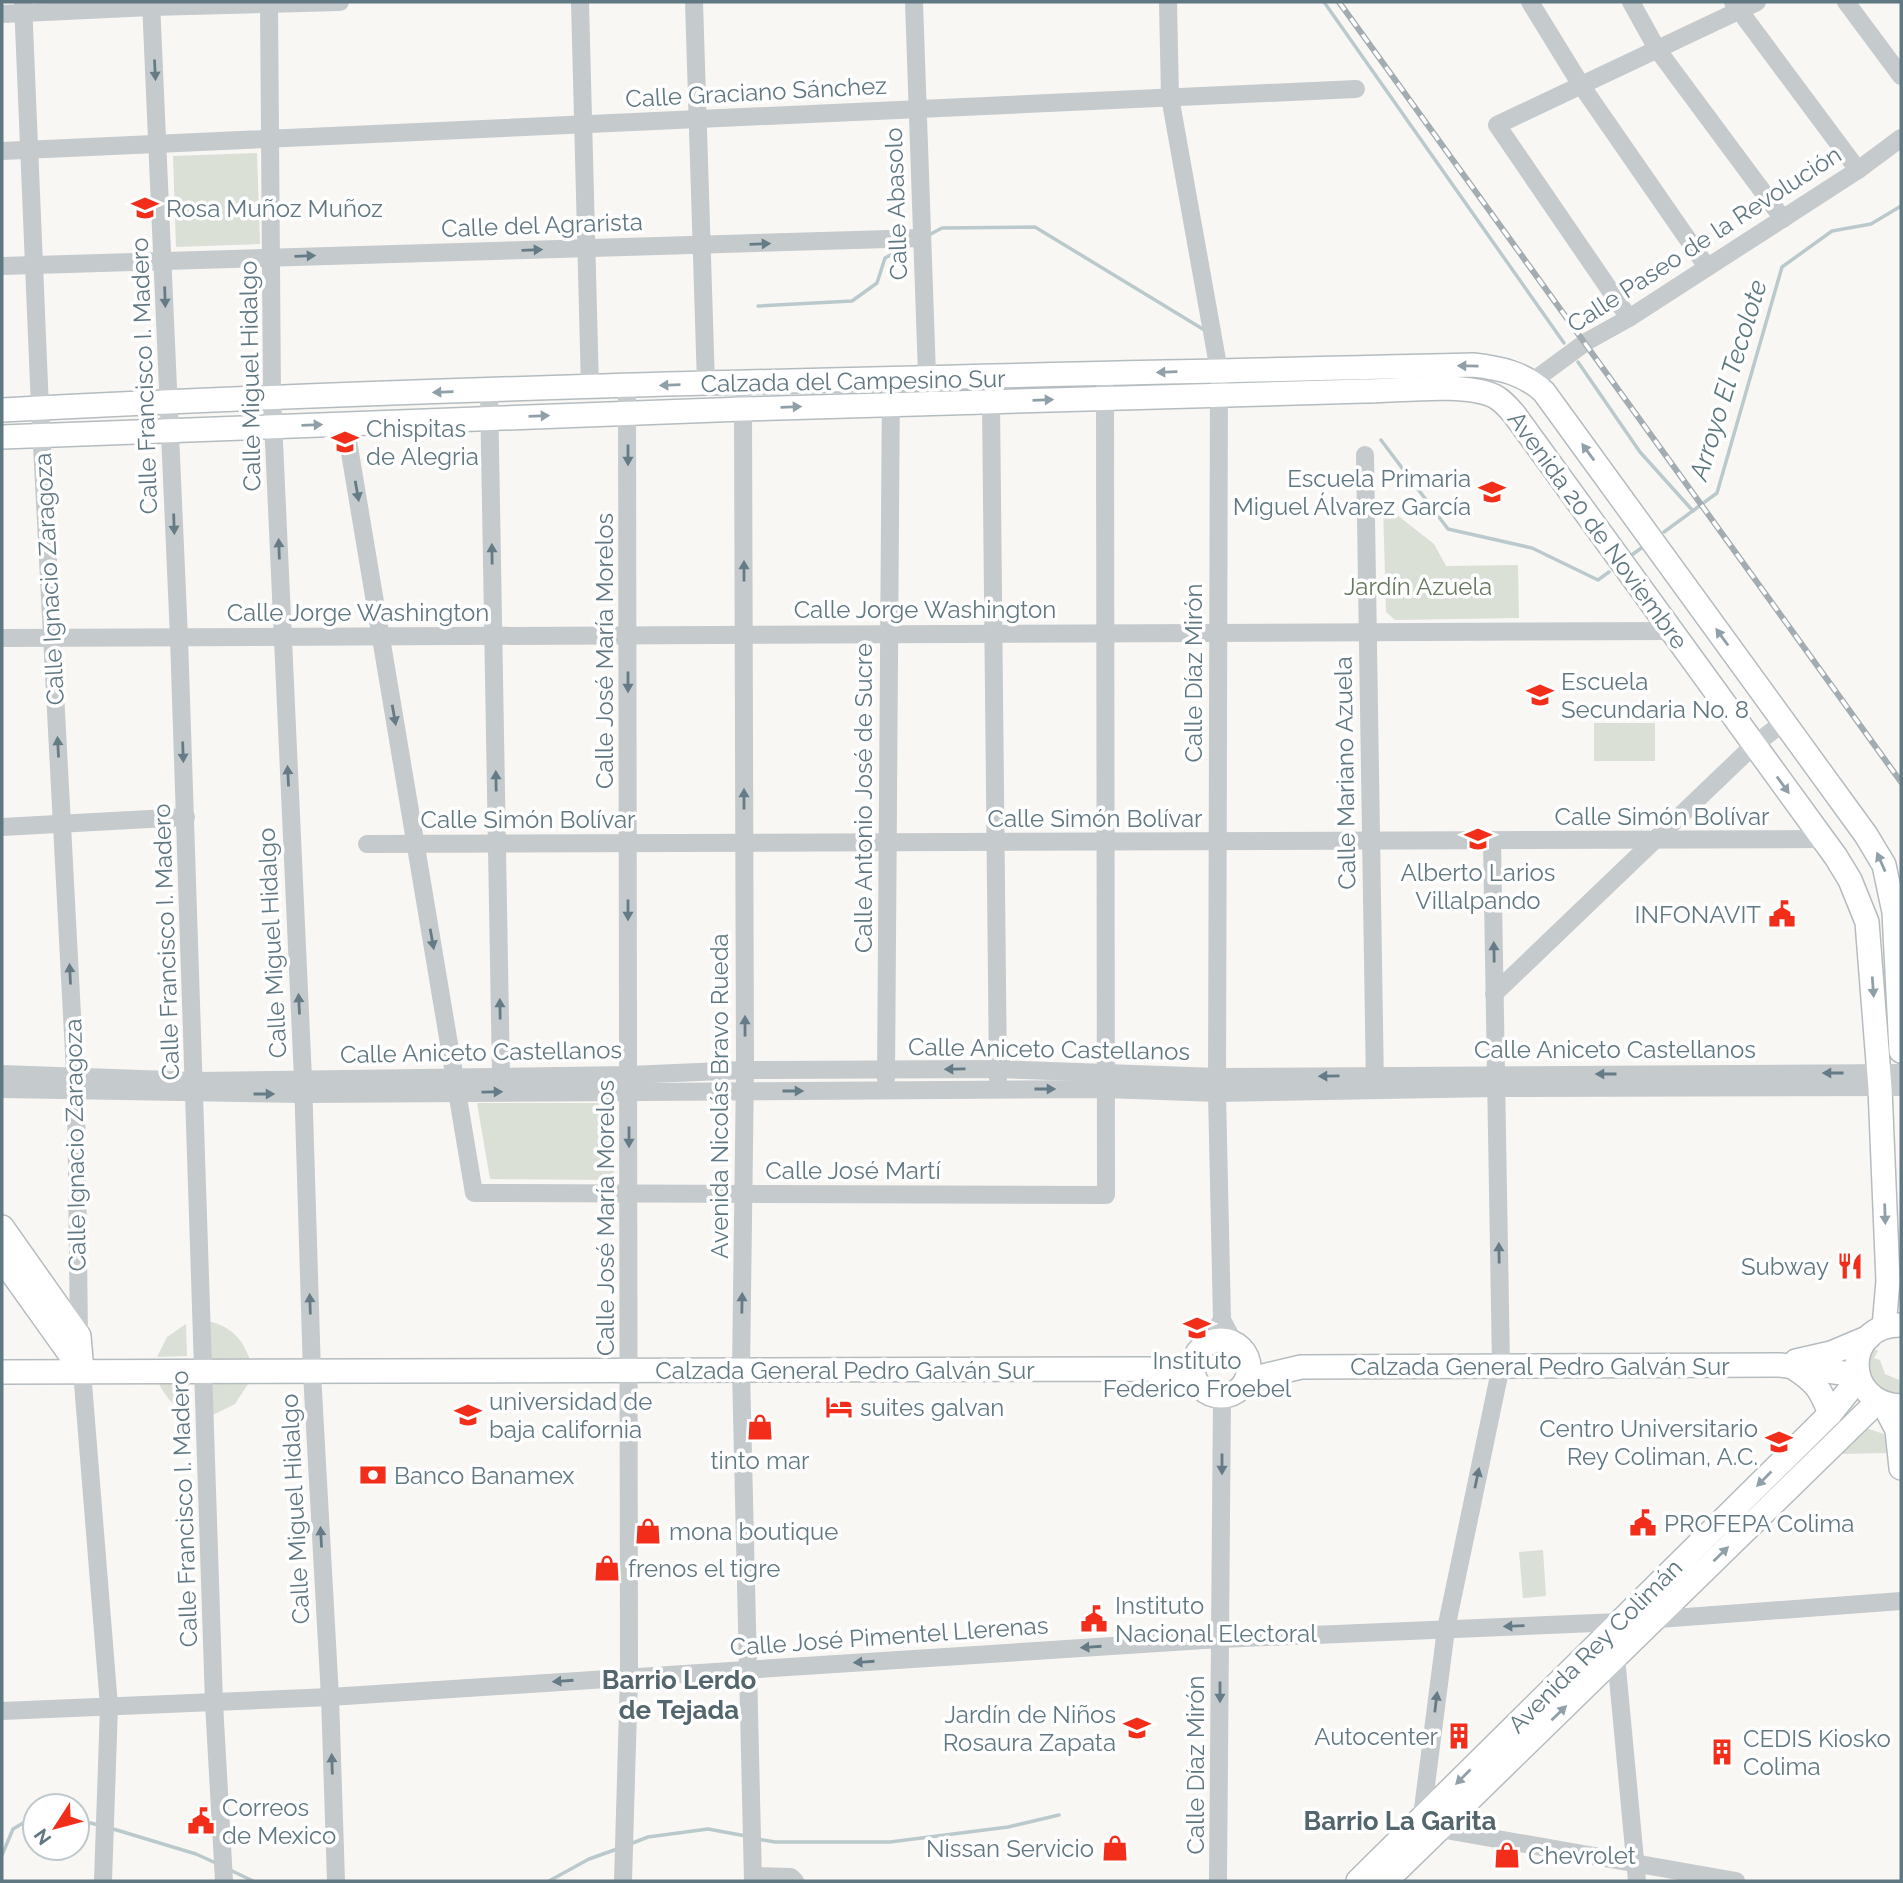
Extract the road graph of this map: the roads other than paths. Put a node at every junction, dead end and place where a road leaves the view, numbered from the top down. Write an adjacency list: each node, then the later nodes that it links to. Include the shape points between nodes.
1 (340, 2): 10 (street)
2 (580, 2): 22 (street)
3 (694, 2): 21 (street)
4 (914, 2): 20 (street, Calle Abasolo)
5 (1168, 2): 19 (street, Calle Díaz Mirón)
6 (1530, 2): 17 (street)
7 (1631, 2): 15 (street)
8 (1757, 2): 12 (street)
9 (1846, 2): 16 (street)
10 (269, 3): 11 (street); 24 (street, Calle Miguel Hidalgo)
11 (151, 4): 13 (street); 25 (street, Calle Francisco I. Madero, one-way to 25)
12 (1735, 6): 15 (street); 28 (street)
13 (23, 7): 14 (street); 26 (street, Calle Ignacio Zaragoza)
14 (2, 14)
15 (1657, 49): 17 (street); 29 (street)
16 (1901, 76)
17 (1581, 85): 37 (street); 38 (street, via 1497,125)
18 (1356, 89): 19 (street, Calle Graciano Sánchez)
19 (1170, 97): 20 (street, Calle Graciano Sánchez); 39 (street, Calle Díaz Mirón)
20 (918, 109): 21 (street, Calle Graciano Sánchez); 30 (street, Calle Abasolo)
21 (697, 119): 22 (street, Calle Graciano Sánchez); 31 (street)
22 (583, 125): 24 (street, Calle Graciano Sánchez); 32 (street)
23 (1901, 138): 28 (street, Calle Paseo de la Revolución)
24 (270, 139): 25 (street, Calle Graciano Sánchez); 33 (street, Calle Miguel Hidalgo)
25 (158, 144): 26 (street, Calle Graciano Sánchez); 34 (street, Calle Francisco I. Madero)
26 (29, 150): 27 (street, Calle Graciano Sánchez); 35 (street, Calle Ignacio Zaragoza)
27 (2, 152)
28 (1858, 170): 29 (street, Calle Paseo de la Revolución)
29 (1783, 219): 37 (street, Calle Paseo de la Revolución)
30 (922, 229): 31 (street, Calle del Agrarista, one-way to 30, via 887,240); 42 (street, Calle Abasolo)
31 (702, 245): 32 (street, Calle del Agrarista); 45 (street)
32 (586, 248): 33 (street, Calle del Agrarista, one-way to 32); 47 (street)
33 (271, 257): 34 (street, Calle del Agrarista); 51 (street, Calle Miguel Hidalgo)
34 (163, 260): 35 (street, Calle del Agrarista); 53 (street, Calle Francisco I. Madero, one-way to 53)
35 (34, 264): 36 (street, Calle del Agrarista); 57 (street, Calle Ignacio Zaragoza)
36 (2, 266)
37 (1707, 267): 38 (street, Calle Paseo de la Revolución)
38 (1629, 318): 43 (street, Calle Paseo de la Revolución, via 1586,342)
39 (1219, 371): 40 (main road, Calzada del Campesino Sur, one-way to 40); 43 (main road, Calzada del Campesino Sur, one-way to 39, via 1510,371 1473,365); 49 (street, Calle Díaz Mirón)
40 (1105, 374): 42 (main road, Calzada del Campesino Sur); 52 (street)
41 (891, 379): 42 (main road, Calzada del Campesino Sur); 44 (main road, Calzada del Campesino Sur); 56 (street, Calle Antonio José de Sucre)
42 (927, 379): 55 (street, Calle Abasolo)
43 (1533, 381): 82 (main road, Avenida 20 de Noviembre, one-way to 43)
44 (741, 383): 45 (main road, Calzada del Campesino Sur); 58 (street, Avenida Nicolás Bravo Rueda)
45 (706, 384): 46 (main road, Calzada del Campesino Sur, one-way to 46)
46 (627, 387): 47 (main road, Calzada del Campesino Sur); 60 (street, Calle José María Morelos)
47 (590, 388): 48 (main road, Calzada del Campesino Sur)
48 (489, 391): 51 (main road, Calzada del Campesino Sur, one-way to 51); 61 (street)
49 (1219, 396): 50 (main road, Calzada del Campesino Sur, via 1456,389); 52 (main road, Calzada del Campesino Sur); 69 (street, Calle Díaz Mirón)
50 (1494, 396): 68 (main road, Avenida 20 de Noviembre, via 1514,414)
51 (272, 398): 53 (main road, Calzada del Campesino Sur); 63 (street, Calle Miguel Hidalgo)
52 (1104, 399): 54 (main road, Calzada del Campesino Sur, one-way to 52); 71 (street)
53 (169, 401): 57 (main road, Calzada del Campesino Sur); 64 (street, Calle Francisco I. Madero)
54 (991, 402): 55 (main road, Calzada del Campesino Sur); 73 (street)
55 (928, 404): 56 (main road, Calzada del Campesino Sur)
56 (891, 405): 58 (main road, Calzada del Campesino Sur, one-way to 56); 72 (street, Calle Antonio José de Sucre)
57 (40, 408): 59 (main road, Calzada del Campesino Sur); 65 (street, Calle Ignacio Zaragoza)
58 (743, 409): 60 (main road, Calzada del Campesino Sur); 75 (street, Avenida Nicolás Bravo Rueda, one-way to 58)
59 (2, 410)
60 (628, 413): 61 (main road, Calzada del Campesino Sur, one-way to 60); 74 (street, Calle José María Morelos, one-way to 74)
61 (490, 418): 62 (main road, Calzada del Campesino Sur); 77 (street, one-way to 61)
62 (345, 423): 63 (main road, Calzada del Campesino Sur, one-way to 62); 76 (street, one-way to 76)
63 (274, 426): 64 (main road, Calzada del Campesino Sur); 78 (street, Calle Miguel Hidalgo, one-way to 63)
64 (170, 430): 65 (main road, Calzada del Campesino Sur); 81 (street, Calle Francisco I. Madero, one-way to 81)
65 (42, 436): 66 (main road, Calzada del Campesino Sur); 80 (street, Calle Ignacio Zaragoza)
66 (2, 437)
67 (1365, 455): 70 (street, Calle Mariano Azuela)
68 (1672, 631): 70 (street, Calle Jorge Washington); 83 (main road, Avenida 20 de Noviembre)
69 (1218, 632): 70 (street, Calle Jorge Washington); 71 (street, Calle Jorge Washington); 93 (street, Calle Díaz Mirón)
70 (1368, 632): 89 (street, Calle Mariano Azuela)
71 (1105, 633): 73 (street, Calle Jorge Washington); 92 (street)
72 (889, 634): 73 (street, Calle Jorge Washington); 75 (street, Calle Jorge Washington); 95 (street, Calle Antonio José de Sucre)
73 (993, 634): 91 (street)
74 (628, 635): 75 (street, Calle Jorge Washington); 77 (street, Calle Jorge Washington); 99 (street, Calle José María Morelos, one-way to 99)
75 (744, 635): 94 (street, Avenida Nicolás Bravo Rueda, one-way to 75)
76 (381, 636): 77 (street, Calle Jorge Washington); 78 (street, Calle Jorge Washington); 97 (street, one-way to 97)
77 (494, 636): 98 (street, one-way to 77)
78 (282, 637): 81 (street, Calle Jorge Washington); 116 (street, Calle Miguel Hidalgo, one-way to 78)
79 (2, 638): 80 (street, Calle Jorge Washington)
80 (52, 638): 81 (street, Calle Jorge Washington); 85 (street, Calle Ignacio Zaragoza, one-way to 80)
81 (179, 638): 84 (street, Calle Francisco I. Madero, one-way to 84)
82 (1784, 722): 83 (street); 101 (main road, Avenida 20 de Noviembre, one-way to 82, via 1894,912 1884,865)
83 (1754, 745): 87 (main road, Avenida 20 de Noviembre, one-way to 87); 88 (street)
84 (186, 817): 85 (street); 115 (street, Calle Francisco I. Madero)
85 (62, 824): 86 (street); 112 (street, Calle Ignacio Zaragoza, one-way to 85)
86 (2, 827)
87 (1823, 839): 88 (street, Calle Simón Bolívar); 108 (main road, Avenida 20 de Noviembre, one-way to 108, via 1850,880 1867,922)
88 (1655, 840): 90 (street, Calle Simón Bolívar); 100 (street)
89 (1371, 841): 90 (street, Calle Simón Bolívar); 93 (street, Calle Simón Bolívar); 111 (street, Calle Mariano Azuela)
90 (1492, 841): 100 (street, one-way to 90)
91 (995, 842): 92 (street, Calle Simón Bolívar); 95 (street, Calle Simón Bolívar); 102 (street)
92 (1105, 842): 93 (street, Calle Simón Bolívar); 107 (street)
93 (1217, 842): 114 (street, Calle Díaz Mirón)
94 (744, 843): 95 (street, Calle Simón Bolívar); 99 (street, Calle Simón Bolívar); 103 (street, Avenida Nicolás Bravo Rueda, one-way to 94)
95 (888, 843): 104 (street, Calle Antonio José de Sucre)
96 (367, 844): 97 (street, Calle Simón Bolívar)
97 (416, 844): 98 (street, Calle Simón Bolívar); 113 (street, one-way to 113)
98 (497, 844): 99 (street, Calle Simón Bolívar); 106 (street, one-way to 98)
99 (628, 844): 110 (street, Calle José María Morelos, one-way to 110)
100 (1494, 994): 109 (street)
101 (1901, 1051)
102 (998, 1069): 104 (street, Calle Aniceto Castellanos, one-way to 104); 107 (street, Calle Aniceto Castellanos); 118 (street)
103 (745, 1070): 104 (street, Calle Aniceto Castellanos); 110 (street, Calle Aniceto Castellanos); 120 (street, Avenida Nicolás Bravo Rueda)
104 (886, 1070): 119 (street, Calle Antonio José de Sucre)
105 (2, 1074): 112 (street)
106 (501, 1077): 110 (street, Calle Aniceto Castellanos); 113 (street, Calle Aniceto Castellanos)
107 (1105, 1080): 114 (street, Calle Aniceto Castellanos); 118 (street, Calle Aniceto Castellanos, one-way to 107); 122 (street, Calle José Martí, via 1105,1195)
108 (1890, 1080): 109 (street, Calle Aniceto Castellanos); 126 (main road, Avenida 20 de Noviembre, one-way to 126)
109 (1496, 1081): 111 (street, Calle Aniceto Castellanos); 132 (street, one-way to 109)
110 (629, 1083): 113 (street, Calle Aniceto Castellanos, one-way to 110); 120 (street, Calle Aniceto Castellanos); 121 (street, Calle José María Morelos, one-way to 121)
111 (1374, 1083): 114 (street, Calle Aniceto Castellanos)
112 (76, 1084): 115 (street, Calle Aniceto Castellanos); 117 (street); 127 (street, Calle Ignacio Zaragoza)
113 (456, 1085): 116 (street, Calle Aniceto Castellanos); 121 (street, Calle José Martí, via 474,1193)
114 (1217, 1085): 125 (street, Calle Díaz Mirón)
115 (196, 1087): 116 (street, Calle Aniceto Castellanos); 138 (street, Calle Francisco I. Madero)
116 (303, 1087): 139 (street, Calle Miguel Hidalgo, one-way to 116)
117 (2, 1089)
118 (998, 1089): 119 (street, Calle Aniceto Castellanos)
119 (886, 1090): 120 (street, Calle Aniceto Castellanos, one-way to 119)
120 (744, 1091): 122 (street, Avenida Nicolás Bravo Rueda)
121 (629, 1194): 122 (street, Calle José Martí); 135 (street, Calle José María Morelos)
122 (743, 1194): 136 (street, Avenida Nicolás Bravo Rueda, one-way to 122)
123 (2, 1227): 127 (main road)
124 (2, 1259): 127 (main road)
125 (1222, 1320): 128 (street); 129 (street)
126 (1885, 1330): 130 (main road, Calzada General Pedro Galván Sur); 140 (main road, Avenida 20 de Noviembre, via 1860,1351)
127 (71, 1341): 134 (main road, Calle Ignacio Zaragoza)
128 (1239, 1347): 129 (main road, via 1216,1341); 131 (main road, Calzada General Pedro Galván Sur); 141 (main road, via 1249,1370)
129 (1202, 1348): 133 (main road, Calzada General Pedro Galván Sur); 142 (main road, via 1193,1363)
130 (1786, 1366): 132 (main road, Calzada General Pedro Galván Sur); 140 (main road, Calzada General Pedro Galván Sur); 145 (main road, via 1812,1379)
131 (1301, 1367): 132 (main road, Calzada General Pedro Galván Sur); 141 (main road, Calzada General Pedro Galván Sur)
132 (1501, 1367): 151 (street, one-way to 132)
133 (1149, 1369): 136 (main road, Calzada General Pedro Galván Sur); 142 (main road, Calzada General Pedro Galván Sur)
134 (72, 1371): 137 (main road, Calzada General Pedro Galván Sur); 138 (main road, Calzada General Pedro Galván Sur); 158 (street, Calle Ignacio Zaragoza)
135 (630, 1371): 136 (main road, Calzada General Pedro Galván Sur); 139 (main road, Calzada General Pedro Galván Sur); 155 (street, Calle José María Morelos)
136 (741, 1371): 154 (street, Avenida Nicolás Bravo Rueda)
137 (2, 1372)
138 (205, 1373): 139 (main road, Calzada General Pedro Galván Sur); 157 (street, Calle Francisco I. Madero)
139 (312, 1373): 156 (street, Calle Miguel Hidalgo, one-way to 139)
140 (1858, 1376): 144 (main road, via 1863,1387); 145 (main road, Avenida Rey Colimán)
141 (1246, 1380): 143 (main road, via 1232,1394)
142 (1200, 1387): 143 (main road)
143 (1222, 1396): 152 (street, Calle Díaz Mirón, one-way to 152)
144 (1887, 1404): 146 (main road, via 1897,1430); 148 (main road, Avenida Rey Colimán, one-way to 144)
145 (1830, 1414): 149 (main road, Avenida Rey Colimán, one-way to 149)
146 (1901, 1468)
147 (1901, 1601): 148 (street, Calle José Pimentel Llerenas)
148 (1655, 1619): 149 (street, Calle José Pimentel Llerenas); 153 (main road, Avenida Rey Colimán)
149 (1619, 1622): 150 (street, Calle José Pimentel Llerenas); 153 (main road, Avenida Rey Colimán)
150 (1582, 1624): 151 (street, Calle José Pimentel Llerenas, one-way to 151); 153 (street)
151 (1446, 1629): 152 (street, Calle José Pimentel Llerenas); 160 (street, one-way to 151)
152 (1220, 1639): 154 (street, Calle José Pimentel Llerenas, one-way to 154); 168 (street, Calle Díaz Mirón, one-way to 168)
153 (1608, 1649): 160 (main road, Avenida Rey Colimán); 161 (street)
154 (749, 1670): 155 (street, Calle José Pimentel Llerenas); 162 (street, Avenida Nicolás Bravo Rueda)
155 (629, 1676): 156 (street, Calle José Pimentel Llerenas, one-way to 156); 166 (street, Calle José María Morelos)
156 (330, 1697): 157 (street, Calle José Pimentel Llerenas); 165 (street, Calle Miguel Hidalgo, one-way to 156)
157 (214, 1703): 158 (street, Calle José Pimentel Llerenas); 164 (street, Calle Francisco I. Madero)
158 (109, 1706): 159 (street, Calle José Pimentel Llerenas); 163 (street, Calle Ignacio Zaragoza)
159 (2, 1711)
160 (1431, 1824): 161 (street); 169 (main road, Avenida Rey Colimán); 170 (main road, Avenida Rey Colimán, via 1417,1851)
161 (1636, 1872): 171 (street)
162 (753, 1879): 167 (street, via 791,1877)
163 (103, 1881)
164 (224, 1881)
165 (336, 1881)
166 (623, 1881)
167 (795, 1881)
168 (1218, 1881)
169 (1358, 1881)
170 (1386, 1881)
171 (1736, 1881)

